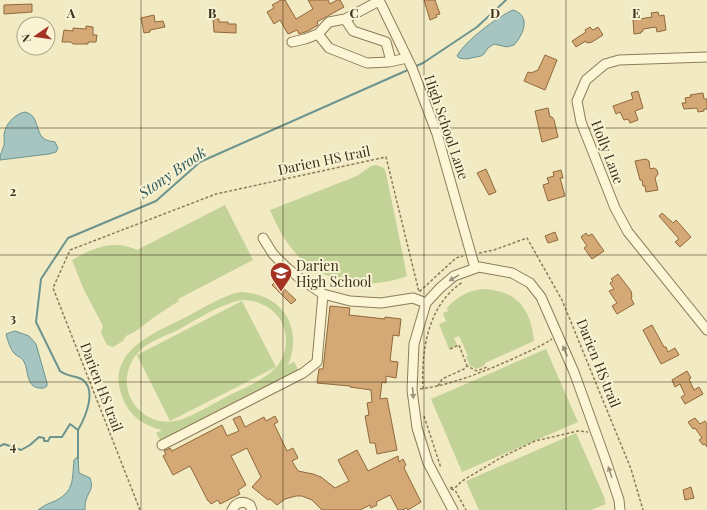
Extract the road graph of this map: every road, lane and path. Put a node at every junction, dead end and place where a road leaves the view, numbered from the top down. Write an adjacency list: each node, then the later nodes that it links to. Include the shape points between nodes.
1 (379, 1): 2 (street); 6 (street, High School Lane)
2 (345, 19): 3 (street, via 329,22); 7 (street, via 353,31 386,42)
3 (318, 34): 4 (street); 7 (street, via 330,48 367,63)
4 (292, 42)
5 (707, 57): 14 (street, Holly Lane, via 619,60 605,64 586,80 578,101 581,122 614,208 628,232)
6 (407, 58): 7 (street); 9 (street, High School Lane, via 437,134)
7 (391, 61)
8 (263, 238): 12 (street, via 273,254 286,267)
9 (471, 255): 10 (street, High School Lane); 28 (path, Darien HS trail, via 456,258 419,292 386,157 216,194 70,250 53,288); 34 (path, Darien HS trail, via 527,238 562,300 631,468)
10 (475, 268): 13 (street, one-way to 13, via 454,276); 33 (street, one-way to 10, via 619,500 574,372 541,297 530,283 512,273)
11 (467, 280): 21 (path, via 444,298 434,314 425,346)
12 (323, 294): 13 (street, via 350,301 381,303 413,298); 24 (street, via 317,362 303,373)
13 (426, 303): 31 (street, one-way to 31, via 414,344 412,390 417,428 428,463)
14 (707, 329)
15 (553, 338): 19 (path, via 479,374)
16 (450, 349): 17 (path, via 459,345)
17 (467, 366): 18 (path, via 476,371); 19 (path, via 442,379)
18 (487, 367)
19 (438, 386): 21 (path)
20 (420, 389): 21 (path)
21 (424, 389)
22 (424, 414): 25 (path)
23 (590, 432): 26 (path, via 578,431 535,442 502,457 456,487)
24 (162, 445)
25 (441, 470)
26 (449, 488): 27 (path); 32 (path, via 454,490)
27 (446, 489)
28 (140, 510)
29 (232, 510): 30 (street, via 236,504 244,502 250,505)
30 (252, 510)
31 (453, 510)
32 (466, 510)
33 (620, 510)
34 (643, 510)

